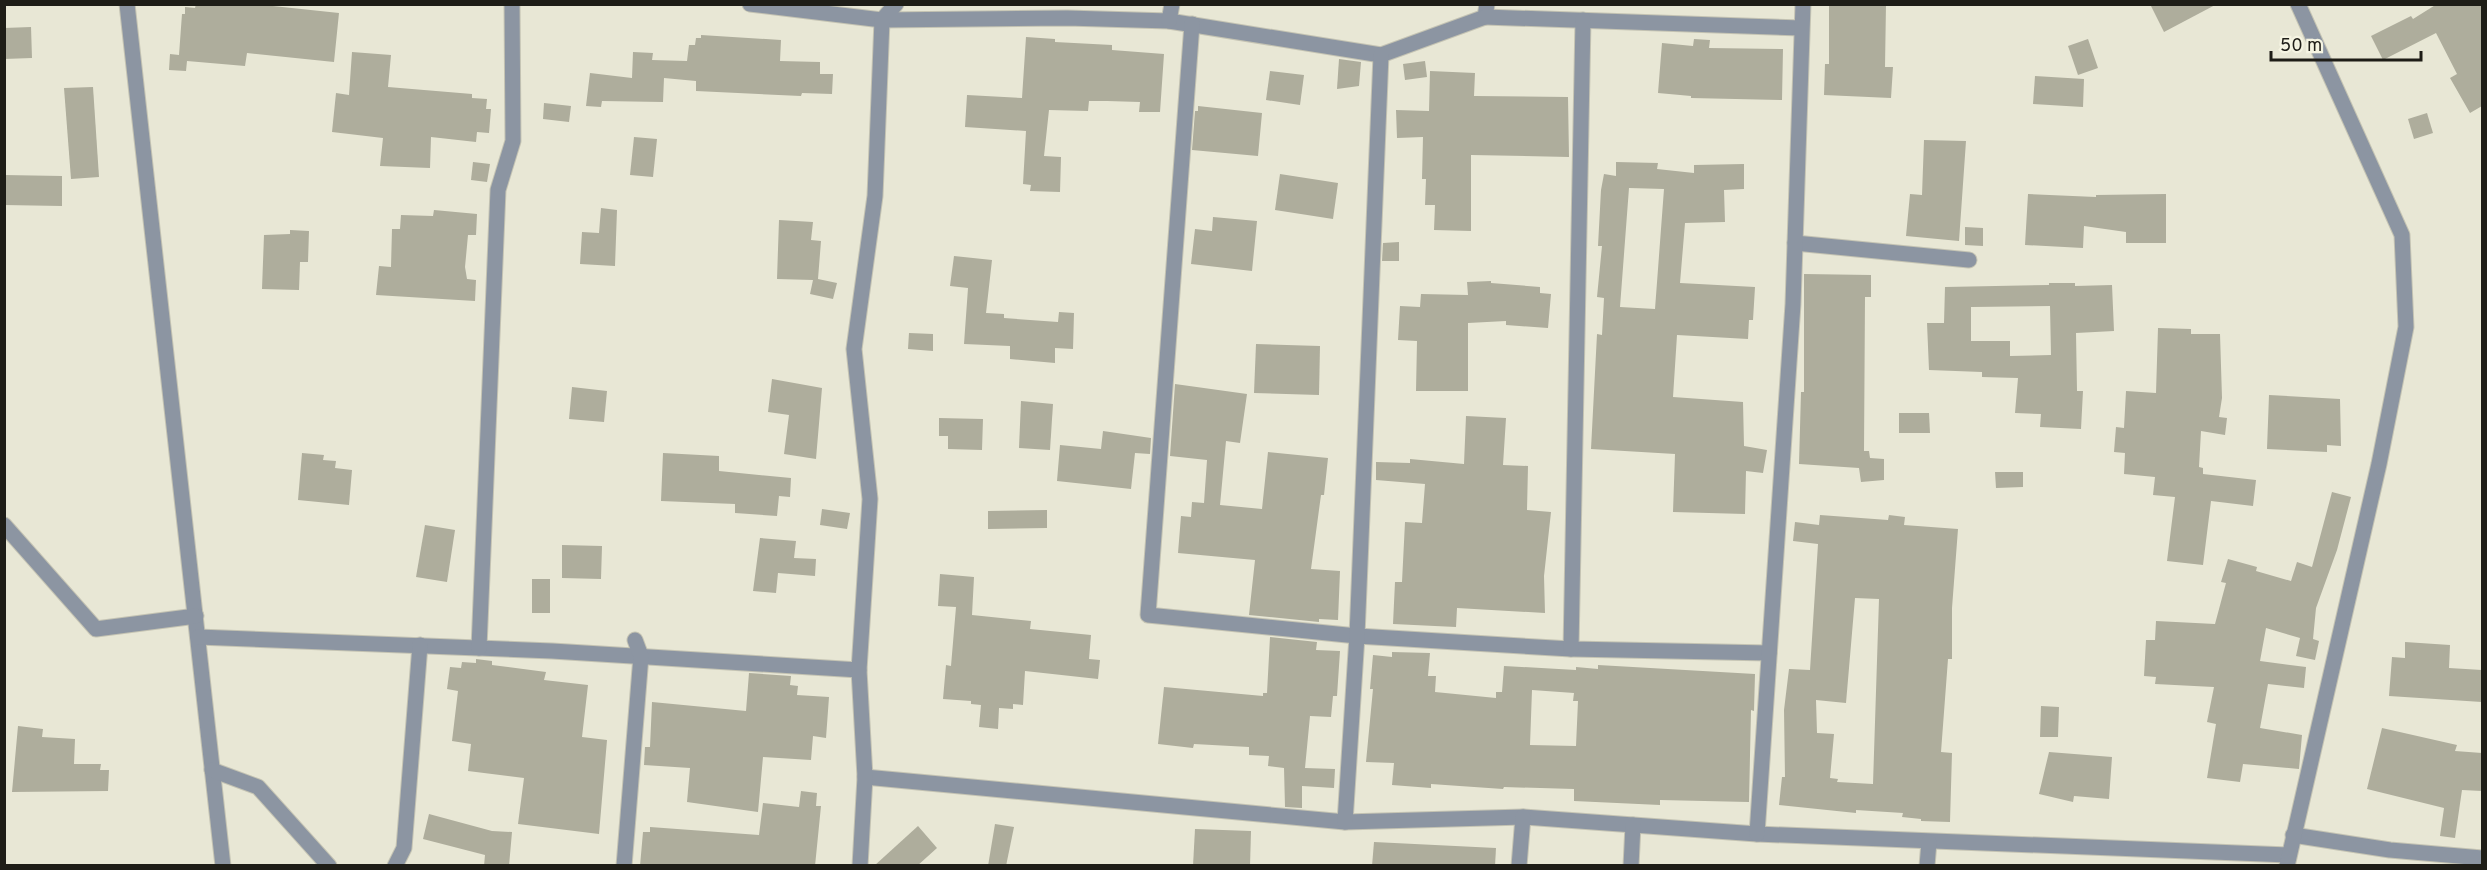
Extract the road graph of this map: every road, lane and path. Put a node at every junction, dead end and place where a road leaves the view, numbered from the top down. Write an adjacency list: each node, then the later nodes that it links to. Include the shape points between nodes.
1 (127, 4): 18 (street)
2 (512, 4): 23 (street, via 513,141 498,190)
3 (750, 4): 9 (street)
4 (896, 4): 9 (street)
5 (1172, 4): 11 (street)
6 (1803, 4): 13 (street)
7 (2298, 4): 34 (street, via 2402,235 2406,327 2379,464)
8 (1486, 11): 10 (street); 14 (street)
9 (882, 20): 11 (street); 27 (street, via 875,196 854,349 870,499)
10 (1583, 20): 13 (street); 24 (street)
11 (1169, 21): 12 (street)
12 (1192, 24): 14 (street); 19 (street, via 1148,615)
13 (1801, 28): 15 (street)
14 (1381, 55): 19 (street)
15 (1795, 243): 16 (street); 25 (street)
16 (1969, 260)
17 (4, 525): 18 (street, via 96,629)
18 (196, 616): 20 (street)
19 (1357, 636): 24 (street); 31 (street)
20 (198, 637): 22 (street); 28 (street)
21 (635, 640): 26 (street)
22 (420, 645): 23 (street); 40 (street, via 404,848)
23 (479, 648): 26 (street)
24 (1571, 649): 25 (street)
25 (1769, 653): 33 (street)
26 (640, 656): 27 (street); 41 (street)
27 (859, 670): 29 (street)
28 (212, 770): 38 (street); 39 (street, via 258,787)
29 (865, 777): 31 (street); 42 (street)
30 (1523, 817): 31 (street); 32 (street); 43 (street)
31 (1346, 822)
32 (1633, 825): 33 (street); 44 (street)
33 (1757, 834): 35 (street)
34 (2293, 835): 36 (street, via 2390,850); 37 (street)
35 (1929, 842): 37 (street); 45 (street)
36 (2482, 858)
37 (2288, 860)
38 (223, 866)
39 (328, 866)
40 (394, 866)
41 (624, 866)
42 (860, 866)
43 (1519, 866)
44 (1631, 866)
45 (1927, 866)

